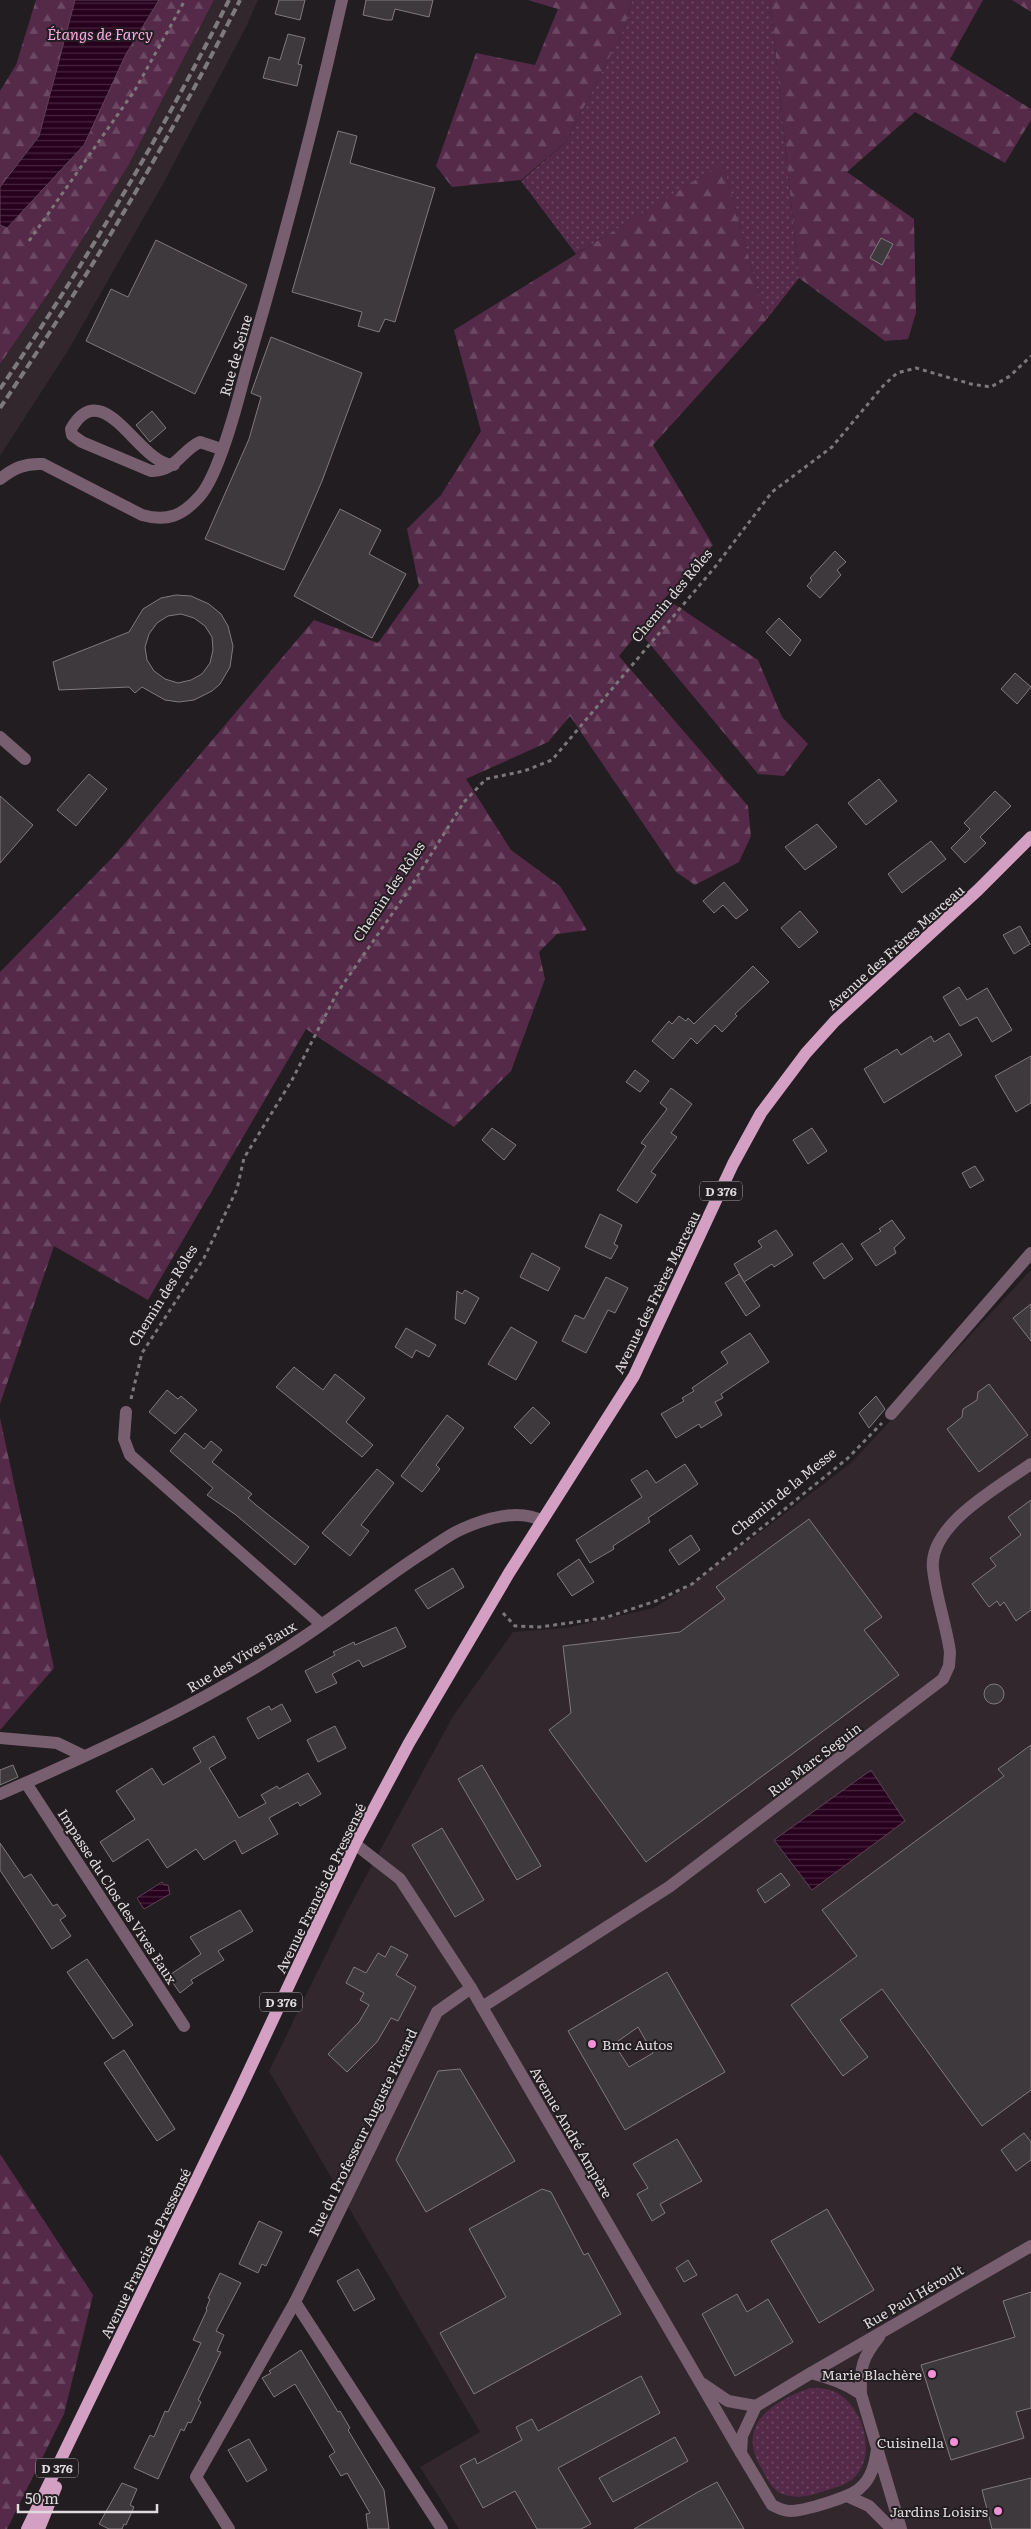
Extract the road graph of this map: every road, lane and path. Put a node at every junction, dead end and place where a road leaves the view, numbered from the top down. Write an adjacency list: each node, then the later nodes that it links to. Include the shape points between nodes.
1 (185, 0): 3 (path, via 135,90)
2 (342, 0): 5 (street, Rue de Seine, via 288,226)
3 (29, 241)
4 (1031, 356): 12 (path, Chemin des Rôles, via 1010,376 991,387 916,368 897,373 832,447 772,492 714,567 552,760 524,771 486,779 464,802 338,993 292,1080 244,1158 237,1189 204,1258 142,1353)
5 (221, 449): 6 (street, via 200,442); 7 (street, Rue de Seine, via 211,480 200,497 184,511 158,519 142,515 43,464 21,465)
6 (174, 465): 6 (street, via 153,458 106,413 96,410 84,415 71,429 72,435 82,442 145,469 159,471)
7 (0, 479)
8 (0, 737): 9 (street)
9 (24, 759)
10 (1031, 837): 15 (main road, Avenue des Frères Marceau / D 376, via 835,1021 775,1092 740,1150 634,1376)
11 (1031, 1253): 13 (street)
12 (126, 1412): 17 (street, via 124,1439 130,1455)
13 (891, 1414): 16 (path, Chemin de la Messe, via 848,1458 692,1584 674,1593 604,1618 540,1627 515,1626)
14 (1031, 1464): 24 (street, Rue Marc Seguin, via 959,1516 945,1530 938,1544 933,1567 950,1652 949,1666 943,1679 669,1886)
15 (542, 1521): 16 (main road, Avenue des Frères Marceau / D 376); 17 (street, Rue des Vives Eaux, via 533,1516 510,1516 482,1520 459,1530)
16 (490, 1605): 22 (main road, Avenue Francis de Pressensé / D 376, via 409,1743)
17 (320, 1624): 19 (street, Rue des Vives Eaux, via 264,1663)
18 (0, 1738): 19 (street, via 57,1743)
19 (84, 1756): 20 (street, Rue des Vives Eaux)
20 (26, 1783): 21 (street, Rue des Vives Eaux); 25 (street, Impasse du Clos des Vives Eaux)
21 (0, 1794)
22 (356, 1844): 23 (street, Avenue André Ampère, via 400,1879); 33 (main road, Avenue Francis de Pressensé / D 376)
23 (471, 1988): 24 (street, Avenue André Ampère); 27 (street, Rue du Professeur Auguste Piccard, via 436,2012)
24 (482, 2007): 30 (street, Avenue André Ampère)
25 (184, 2026)
26 (1031, 2246): 28 (street, Rue Paul Héroult)
27 (296, 2302): 37 (street); 40 (street, Rue du Professeur Auguste Piccard, via 196,2477)
28 (884, 2331): 29 (street, Rue Paul Héroult); 31 (street, via 866,2353 860,2371)
29 (811, 2374): 31 (street, via 841,2382); 32 (street)
30 (699, 2381): 32 (street, via 728,2401); 35 (street, Avenue André Ampère)
31 (861, 2394): 34 (street)
32 (756, 2406): 35 (street, via 742,2436)
33 (87, 2408): 38 (main road, Avenue Francis de Pressensé / D 376); 39 (main road, Avenue Francis de Pressensé / D 376)
34 (877, 2449): 36 (street, via 869,2477); 42 (street)
35 (741, 2453): 36 (street, via 772,2505 780,2510 791,2511)
36 (847, 2496): 41 (street, via 870,2506)
37 (439, 2527)
38 (27, 2529)
39 (39, 2529)
40 (229, 2529)
41 (892, 2529)
42 (901, 2529)

